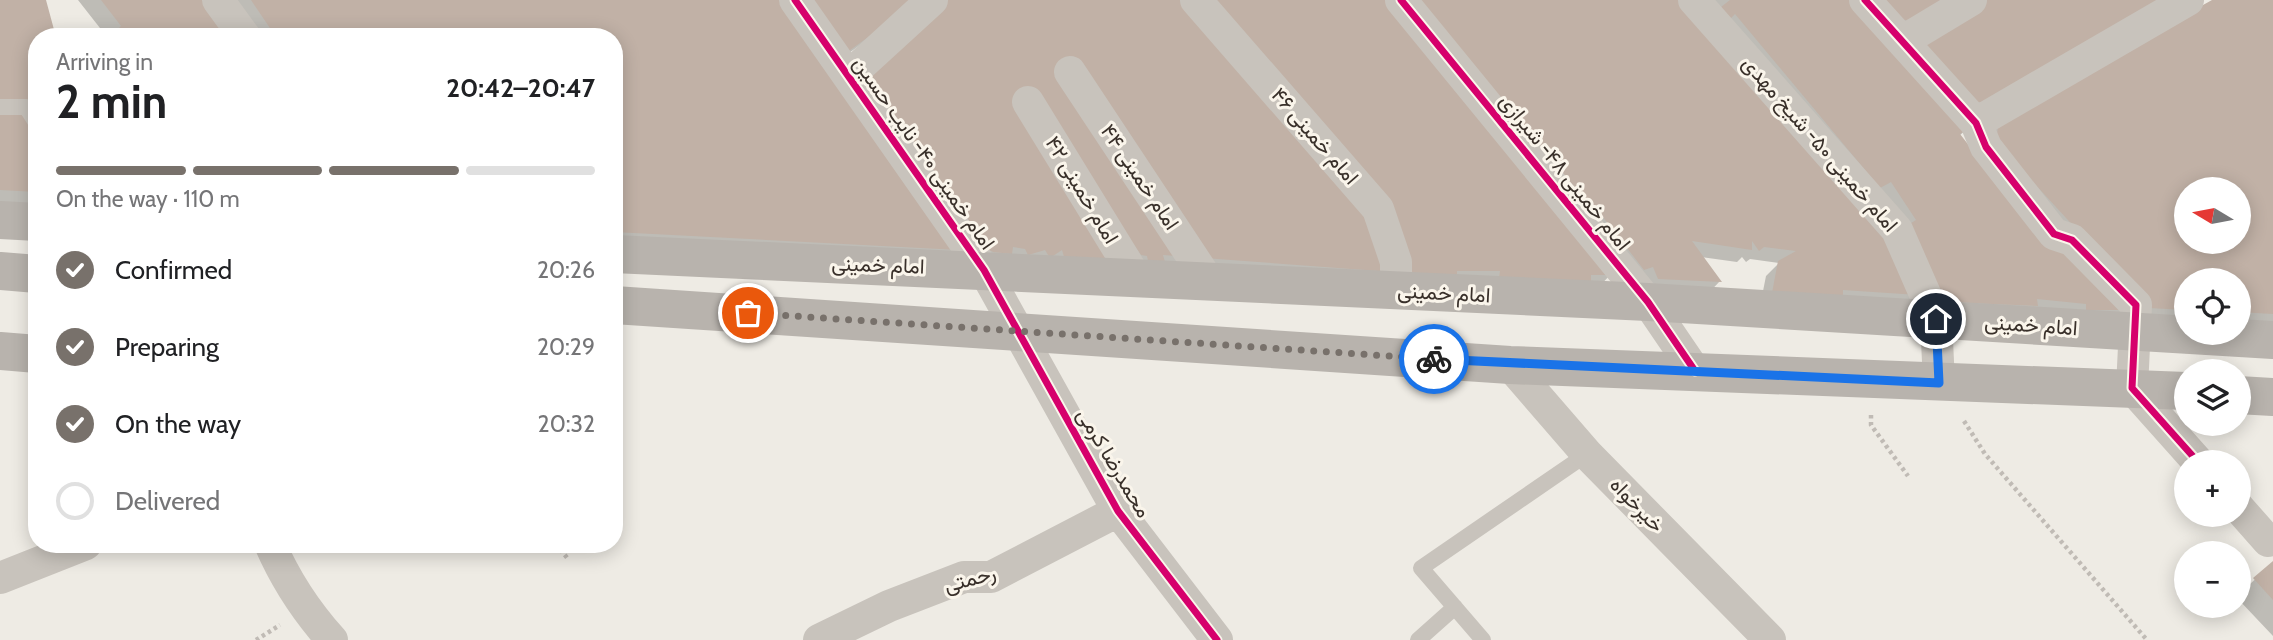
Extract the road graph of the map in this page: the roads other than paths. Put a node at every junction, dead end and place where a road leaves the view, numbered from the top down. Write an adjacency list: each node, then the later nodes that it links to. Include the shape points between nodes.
1 (218, 0): 10 (street)
2 (795, 0): 13 (street, امام خمینی ۴۰- نایب حسین)
3 (932, 0): 13 (street)
4 (1196, 0): 26 (street, امام خمینی ۴۶, via 1378,209 1396,262)
5 (1401, 0): 27 (street, امام خمینی ۴۸- شیرازی)
6 (1694, 0): 29 (street, امام خمینی ۵۰- شیخ مهدی, via 1897,230)
7 (1865, 0): 11 (street)
8 (1971, 0): 11 (street)
9 (2188, 0): 17 (street)
10 (238, 28)
11 (1903, 41): 17 (street)
12 (1070, 72): 25 (street, امام خمینی ۴۴)
13 (850, 75): 21 (street, امام خمینی ۴۰- نایب حسین)
14 (1028, 102): 24 (street, امام خمینی ۴۲)
15 (0, 107): 16 (lane)
16 (28, 110)
17 (1976, 123): 31 (street, via 1986,147 2054,234 2072,240 2136,305)
18 (0, 220): 19 (main road)
19 (28, 222)
20 (623, 254): 21 (main road, امام خمینی)
21 (984, 270): 24 (main road, امام خمینی); 30 (street, امام خمینی ۴۰- نایب حسین)
22 (0, 271): 23 (main road)
23 (28, 273)
24 (1136, 278): 25 (main road, امام خمینی)
25 (1209, 282): 26 (main road, امام خمینی)
26 (1396, 290): 27 (main road, امام خمینی)
27 (1648, 302): 29 (main road, امام خمینی); 36 (street, امام خمینی ۴۸- شیرازی)
28 (623, 306): 30 (main road)
29 (1936, 319): 31 (main road, امام خمینی); 37 (street, امام خمینی ۵۰- شیخ مهدی)
30 (1017, 330): 35 (main road); 44 (street, محمدرضا کرمی)
31 (2134, 333): 32 (main road, امام خمینی); 38 (street)
32 (2273, 340)
33 (0, 351): 34 (main road)
34 (28, 353)
35 (1510, 365): 36 (main road); 43 (street, خیرخواه)
36 (1695, 371): 37 (main road)
37 (1939, 383): 38 (main road)
38 (2132, 388): 39 (main road); 42 (street)
39 (2174, 390)
40 (2251, 396): 41 (main road)
41 (2273, 397)
42 (2187, 450)
43 (1587, 454): 50 (lane, via 1421,568); 56 (street, خیرخواه)
44 (1118, 512): 52 (street, رحمتی, via 991,576 964,577); 53 (street, محمدرضا کرمی)
45 (2251, 522): 46 (street)
46 (2268, 541)
47 (63, 553): 49 (street)
48 (274, 553): 51 (street, via 304,610)
49 (0, 578)
50 (1455, 607): 54 (lane); 55 (lane)
51 (332, 640)
52 (819, 640)
53 (1217, 640)
54 (1418, 640)
55 (1483, 640)
56 (1770, 640)

